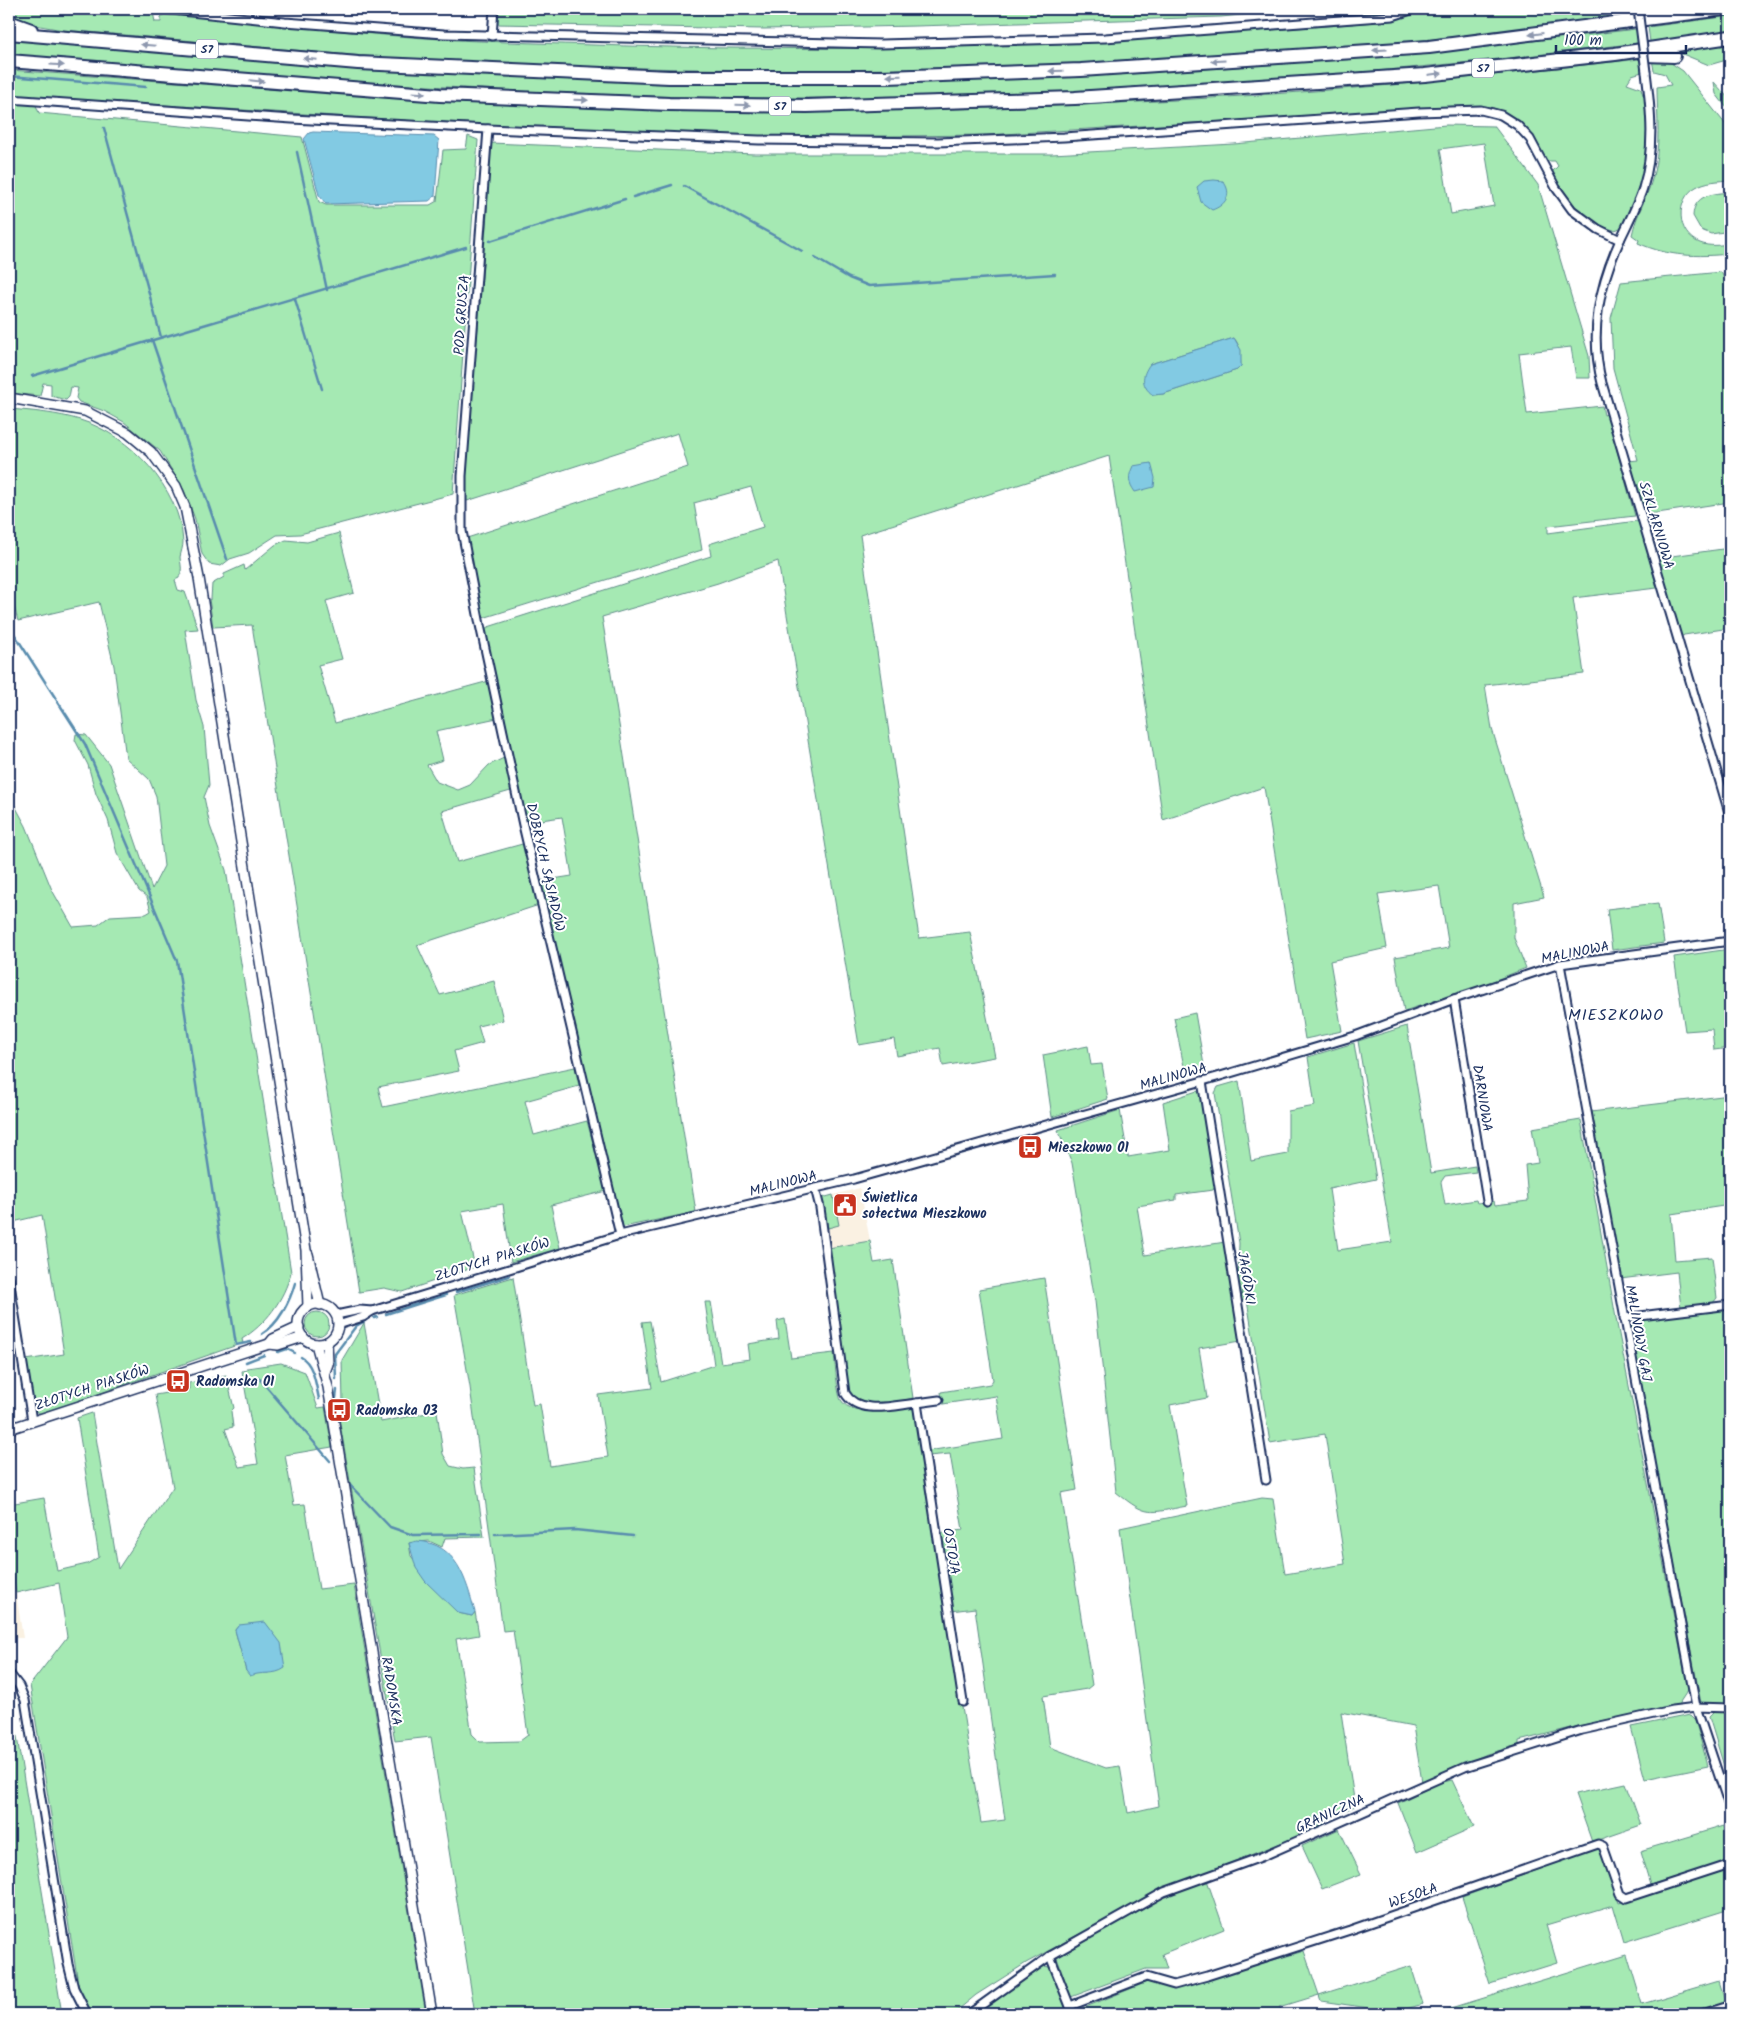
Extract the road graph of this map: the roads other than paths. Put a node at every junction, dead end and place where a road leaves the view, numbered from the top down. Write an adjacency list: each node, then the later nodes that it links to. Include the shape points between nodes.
1 (162, 9): 8 (street, via 285,22)
2 (494, 9): 8 (street)
3 (1414, 9): 8 (street, via 1393,16 1105,38 881,44)
4 (1638, 9): 16 (street, SZKLARNIOWA, bridge, via 1652,119 1651,150 1643,188)
5 (1723, 9): 10 (highway, S7, one-way to 10, via 1429,47 1081,70 887,77 669,77 358,63)
6 (9, 22): 10 (highway)
7 (9, 33): 10 (highway, S7)
8 (492, 36)
9 (1730, 36): 11 (highway, S7)
10 (55, 37)
11 (1615, 54): 12 (highway); 13 (highway, S7, one-way to 11, via 440,95 808,106 969,102 1238,88 1425,75)
12 (1674, 56)
13 (9, 61)
14 (9, 99): 15 (street, via 292,120)
15 (488, 129): 16 (street, via 758,140 938,142 1480,110 1501,115 1517,125 1530,139 1556,188 1572,210); 18 (street, POD GRUSZĄ)
16 (1620, 240): 19 (street, SZKLARNIOWA, via 1602,286 1596,315 1595,352)
17 (9, 398): 27 (street, via 85,411 128,433 163,465 185,507)
18 (462, 502): 26 (street, DOBRYCH SĄSIADÓW, via 467,564 523,825)
19 (1730, 816)
20 (1730, 942): 21 (street, MALINOWA)
21 (1560, 964): 22 (street, MALINOWA); 34 (street, MALINOWY GAJ)
22 (1454, 999): 23 (street, MALINOWA, via 1355,1036); 25 (street, DARNIOWA)
23 (1202, 1081): 24 (street, MALINOWA); 46 (street, JAGÓDKI)
24 (815, 1188): 26 (street, MALINOWA); 43 (street, via 845,1393 856,1405 868,1407)
25 (1487, 1201)
26 (620, 1235): 32 (street, ZŁOTYCH PIASKÓW)
27 (306, 1250): 29 (street); 31 (street)
28 (9, 1278): 44 (street)
29 (320, 1304): 31 (street); 33 (street)
30 (1730, 1305): 34 (street)
31 (308, 1308): 36 (street, via 300,1317)
32 (372, 1311): 33 (street, ZŁOTYCH PIASKÓW); 35 (street, ZŁOTYCH PIASKÓW)
33 (336, 1315): 35 (street)
34 (1624, 1318): 49 (street, MALINOWY GAJ)
35 (338, 1325): 38 (street, via 335,1335)
36 (299, 1327): 37 (street); 39 (street, ZŁOTYCH PIASKÓW)
37 (303, 1337): 39 (street, ZŁOTYCH PIASKÓW, via 278,1345); 40 (street)
38 (327, 1342): 40 (street); 41 (street, RADOMSKA)
39 (269, 1344): 44 (street, ZŁOTYCH PIASKÓW)
40 (316, 1344): 41 (street, RADOMSKA)
41 (325, 1372): 57 (street, RADOMSKA)
42 (939, 1400): 43 (street)
43 (917, 1403): 48 (street, OSTOJA)
44 (32, 1421): 45 (street, ZŁOTYCH PIASKÓW)
45 (9, 1429)
46 (1266, 1480)
47 (9, 1673): 56 (street, via 24,1700 68,1964 74,1988)
48 (963, 1702)
49 (1696, 1707): 50 (street, GRANICZNA); 51 (street); 53 (street, GRANICZNA, via 1582,1730 1484,1760 1261,1857 1164,1892)
50 (1730, 1708)
51 (1730, 1810)
52 (1730, 1864): 55 (street, WESOŁA, via 1626,1898 1620,1894 1604,1848 1598,1844 1216,1973 1174,1985 1146,1977)
53 (1050, 1956): 55 (street); 58 (street, GRANICZNA)
54 (1730, 2005): 60 (street)
55 (1070, 2006): 59 (street)
56 (87, 2014)
57 (432, 2014)
58 (968, 2014)
59 (1073, 2014)
60 (1701, 2014)

